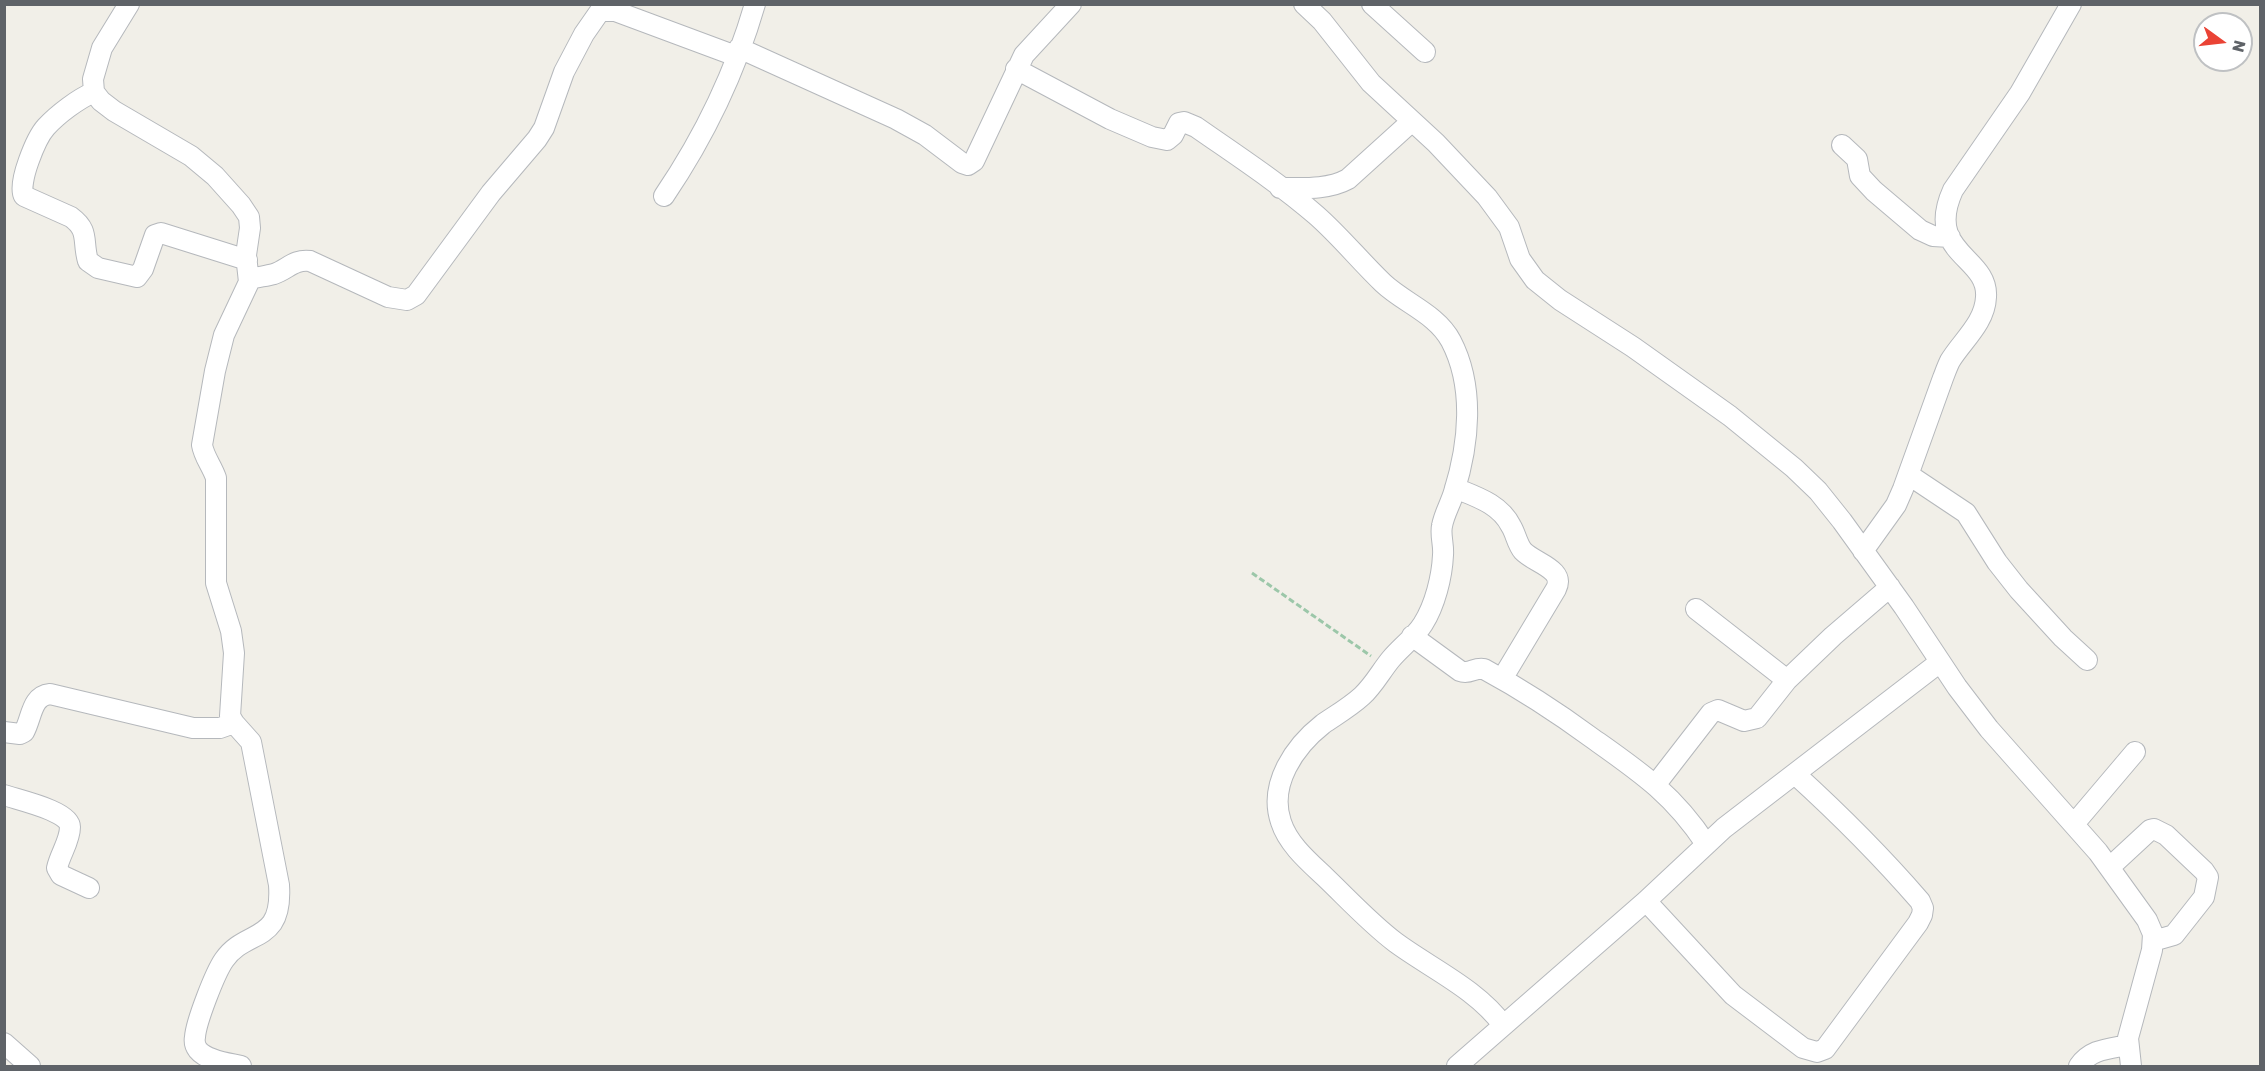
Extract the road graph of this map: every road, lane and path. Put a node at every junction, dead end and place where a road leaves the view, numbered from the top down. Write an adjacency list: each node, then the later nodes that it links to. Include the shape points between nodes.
1 (129, 4): 10 (street, via 102,48 93,79)
2 (755, 4): 7 (street)
3 (1071, 4): 9 (street, via 1030,46)
4 (1372, 4): 8 (street)
5 (2071, 4): 15 (street, via 2020,93 1953,190 1945,214)
6 (1314, 8): 11 (street, via 1371,83)
7 (738, 52): 9 (street, via 896,119 926,135 965,165 974,161); 14 (street, via 702,137); 16 (street, via 615,11 600,11 564,72 537,139 491,193 416,295 407,300 388,297 310,261 294,262 278,273)
8 (1425, 52)
9 (1016, 69): 13 (street, via 1152,137 1167,140 1179,123 1189,123)
10 (94, 92): 16 (street, via 114,111 191,156 241,205 249,217); 16 (street, via 83,96 45,129 25,173 21,188 24,196 78,222 84,231 88,261 98,268 137,277 154,236 161,233)
11 (1411, 122): 13 (street, via 1340,183); 19 (street, via 1456,163 1501,213 1520,259 1535,280 1730,416 1794,468 1818,491)
12 (1842, 145): 15 (street, via 1857,159 1860,176 1874,191 1920,230)
13 (1280, 188): 18 (street, via 1335,232 1385,285 1443,328 1464,378 1467,403 1465,443)
14 (664, 196)
15 (1950, 237): 17 (street, via 1980,277 1986,298 1978,323 1942,378)
16 (248, 269): 29 (street, via 247,291 224,335 202,445 216,478 216,583 234,653 230,716)
17 (1909, 475): 19 (street, via 1896,505); 24 (street, via 1966,513 2019,591)
18 (1455, 488): 23 (street, via 1442,522 1443,557 1437,587 1425,622); 27 (street, via 1494,506 1507,519 1525,554 1558,577 1556,589)
19 (1863, 551): 21 (street)
20 (1252, 573): 26 (path)
21 (1890, 587): 25 (street); 28 (street)
22 (1696, 609): 28 (street)
23 (1412, 636): 26 (street); 27 (street, via 1463,672 1479,668)
24 (2087, 660)
25 (1940, 662): 32 (street); 35 (street, via 1989,729)
26 (1386, 666): 41 (street, via 1370,688 1321,726 1296,753 1278,788 1280,821 1297,850 1370,920 1392,940 1484,1003)
27 (1502, 679): 33 (street, via 1559,714)
28 (1787, 680): 33 (street, via 1757,718 1744,721 1722,711 1711,713)
29 (234, 723): 30 (street, via 220,729 193,728 45,694 34,704 24,732); 45 (street, via 251,742 280,900 271,925 224,960 195,1043 202,1054)
30 (4, 732)
31 (2134, 752): 35 (street)
32 (1795, 774): 36 (street); 39 (street, via 1846,820 1923,908 1918,923 1825,1049 1817,1052 1803,1048 1740,1001)
33 (1656, 784): 36 (street)
34 (4, 795): 38 (street, via 66,817 69,832 57,868 61,875)
35 (2074, 824): 37 (street)
36 (1706, 844): 39 (street)
37 (2110, 867): 40 (street, via 2147,920); 40 (street, via 2154,829 2166,835 2204,871 2208,878 2204,897 2174,935)
38 (89, 888)
39 (1646, 901): 41 (street)
40 (2153, 941): 43 (street)
41 (1503, 1025): 46 (street)
42 (4, 1043): 44 (street)
43 (2128, 1045): 47 (street, via 2098,1050); 48 (street)
44 (30, 1066)
45 (240, 1066)
46 (1457, 1066)
47 (2079, 1066)
48 (2132, 1066)

